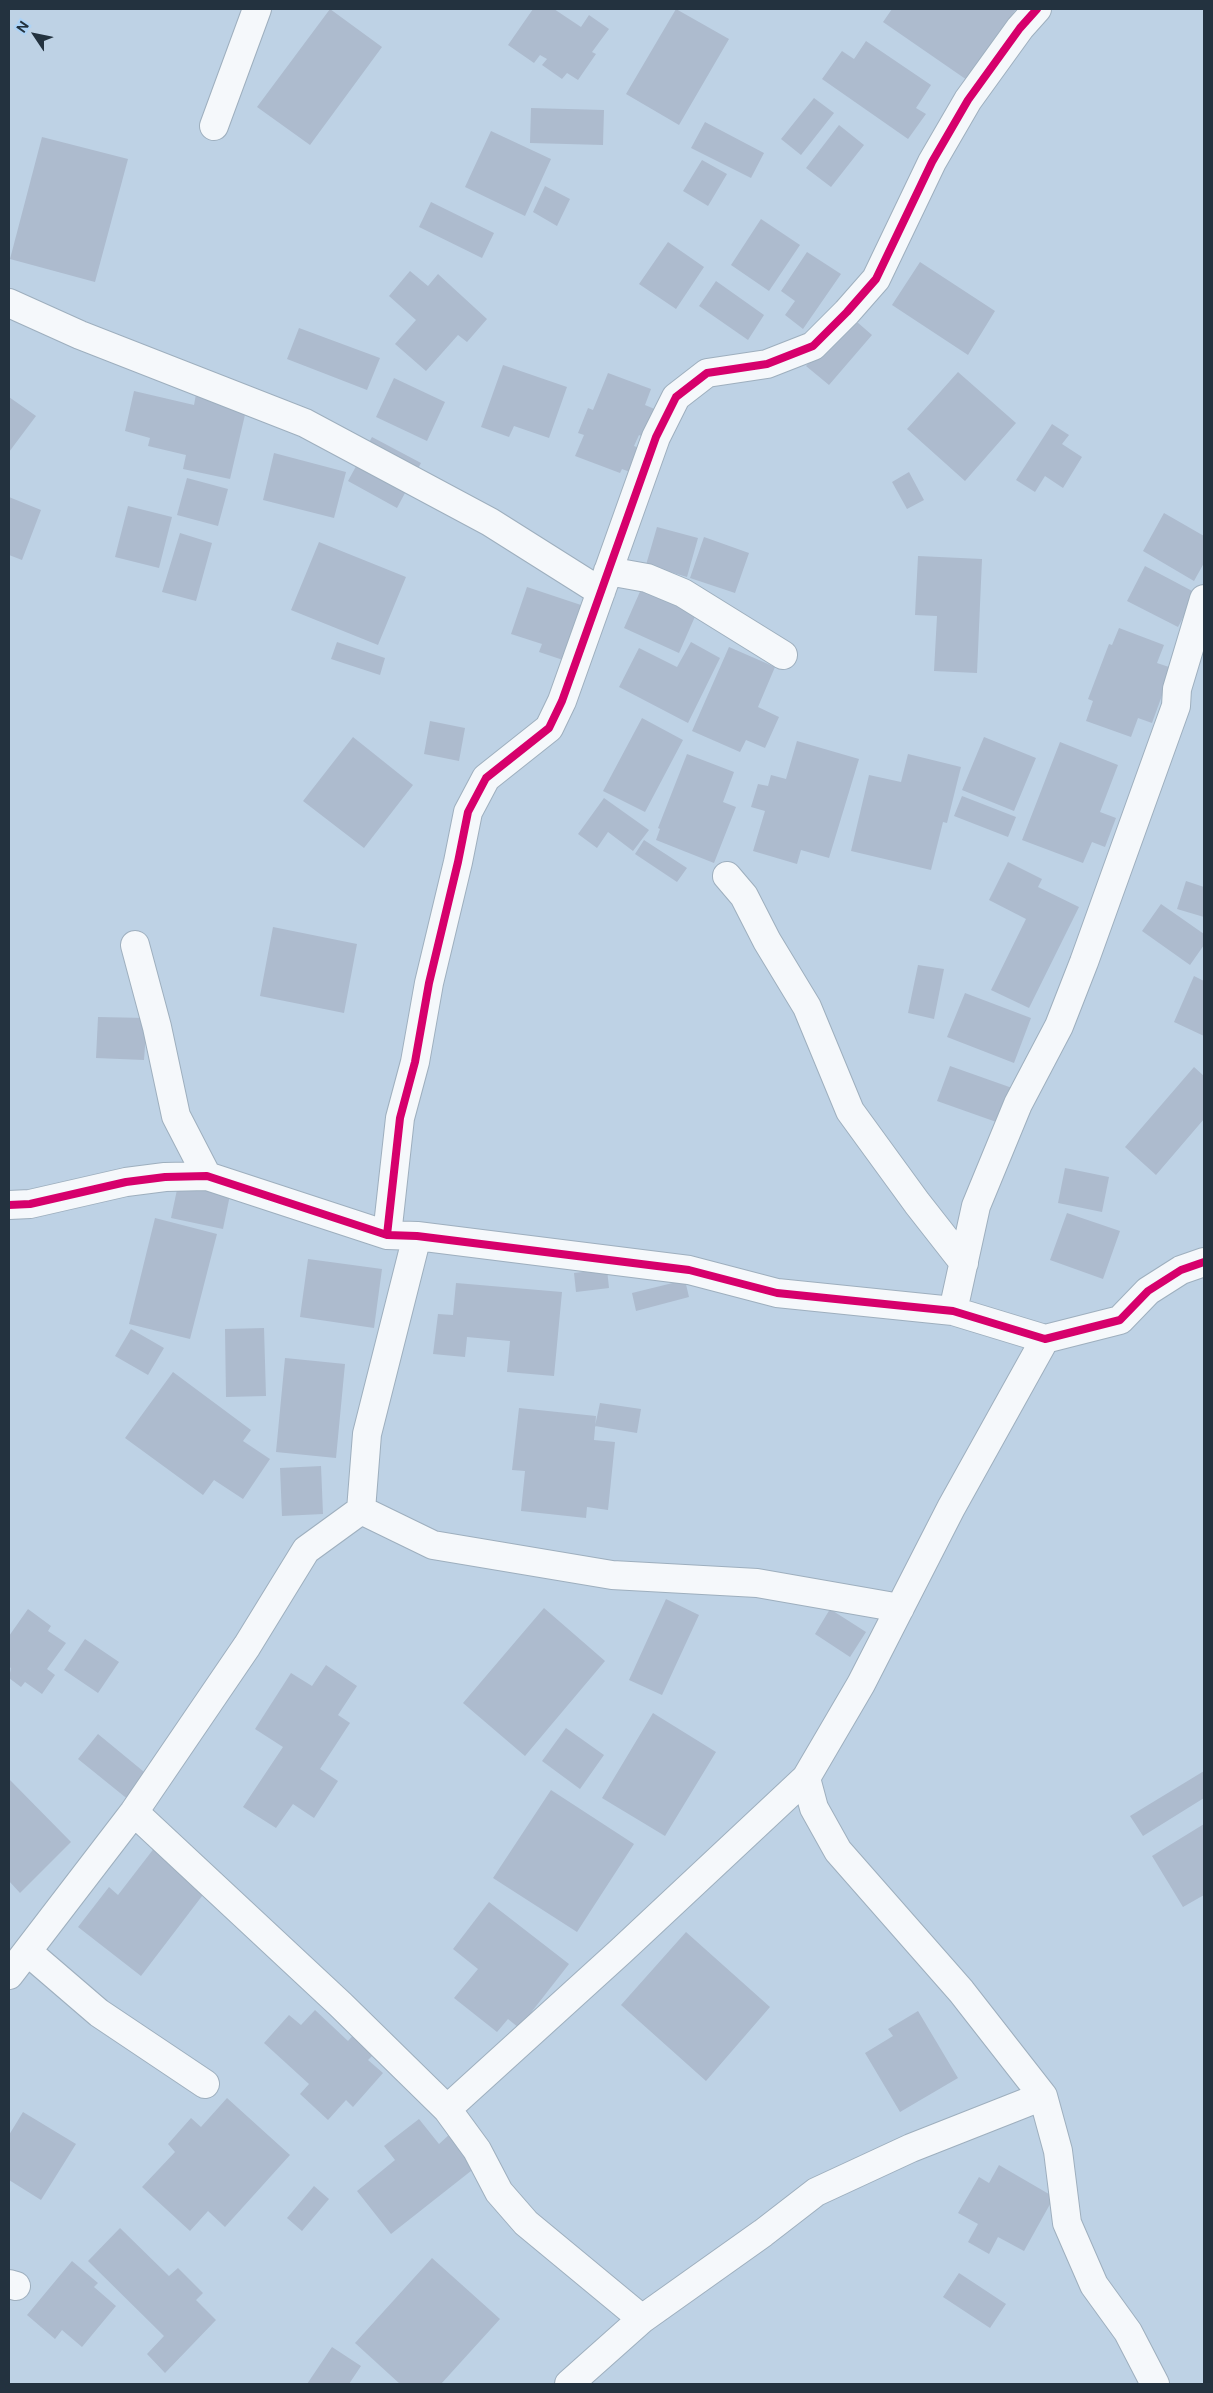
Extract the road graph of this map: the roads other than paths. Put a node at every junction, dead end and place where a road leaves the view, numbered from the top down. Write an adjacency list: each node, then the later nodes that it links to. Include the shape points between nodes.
1 (257, 9): 3 (street)
2 (1037, 9): 5 (street, via 968,100 932,162 876,278 847,312 813,346 767,364 707,374 676,397 656,437)
3 (214, 126)
4 (9, 303): 5 (street, via 304,423)
5 (605, 582): 7 (street, via 647,578 683,593); 12 (street, via 549,728 486,778 468,812 400,1118)
6 (1204, 599): 15 (street, via 1177,689 1176,706 1126,850 1059,1026 1018,1104 976,1206)
7 (784, 655)
8 (727, 876): 15 (street, via 744,896 807,1007 850,1111)
9 (135, 945): 10 (street, via 176,1116)
10 (207, 1176): 11 (street, via 126,1182 30,1204); 12 (street)
11 (9, 1205)
12 (387, 1235): 13 (street)
13 (417, 1236): 16 (street, via 689,1270 778,1292); 18 (street, via 368,1434)
14 (1204, 1262): 17 (street, via 1181,1270 1148,1291 1120,1320)
15 (964, 1263): 16 (street)
16 (953, 1311): 17 (street)
17 (1045, 1339): 19 (street, via 951,1508)
18 (361, 1510): 19 (street, via 433,1545 612,1575 757,1583); 21 (street, via 306,1550 247,1646)
19 (900, 1608): 20 (street, via 861,1684)
20 (806, 1778): 25 (street, via 814,1808 838,1851 961,1991); 26 (street)
21 (134, 1812): 22 (street); 26 (street)
22 (28, 1952): 23 (street); 24 (street, via 99,2013)
23 (9, 1975)
24 (205, 2084)
25 (1043, 2096): 27 (street, via 912,2148 816,2192); 29 (street, via 1058,2151 1067,2223 1094,2285 1128,2332)
26 (447, 2109): 27 (street, via 477,2150 499,2192 526,2223)
27 (642, 2319): 28 (street)
28 (569, 2384)
29 (1155, 2384)

